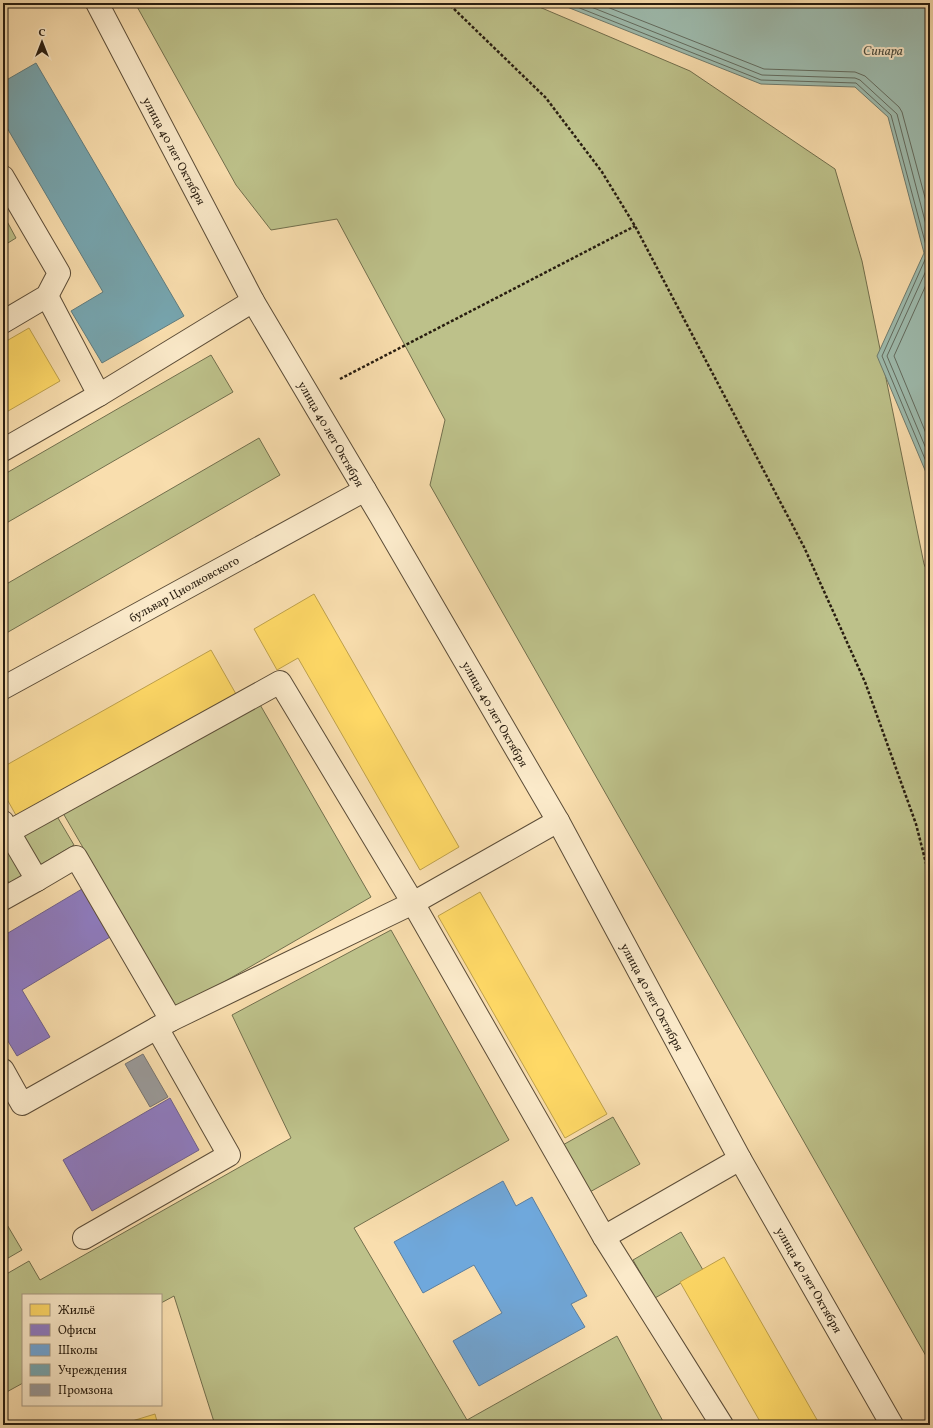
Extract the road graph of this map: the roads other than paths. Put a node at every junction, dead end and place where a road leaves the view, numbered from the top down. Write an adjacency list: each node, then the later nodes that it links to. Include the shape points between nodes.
1 (97, 3): 4 (street, улица 40 лет Октября)
2 (3, 177): 3 (street, via 59,273)
3 (47, 296): 5 (street); 6 (street)
4 (253, 301): 6 (street); 8 (street, улица 40 лет Октября)
5 (3, 322)
6 (99, 395): 7 (street)
7 (3, 450)
8 (364, 490): 9 (street, бульвар Циолковского); 10 (street, улица 40 лет Октября)
9 (3, 688)
10 (558, 821): 14 (street); 17 (street, улица 40 лет Октября)
11 (5, 830): 12 (street); 14 (street, via 280,682)
12 (37, 880): 13 (street); 15 (street, via 76,857)
13 (3, 899)
14 (413, 903): 15 (street); 18 (street)
15 (164, 1024): 16 (street, via 22,1104); 19 (street, via 229,1155)
16 (3, 1070)
17 (740, 1159): 18 (street); 21 (street, улица 40 лет Октября)
18 (604, 1237): 20 (street)
19 (84, 1238)
20 (722, 1425)
21 (892, 1425)

